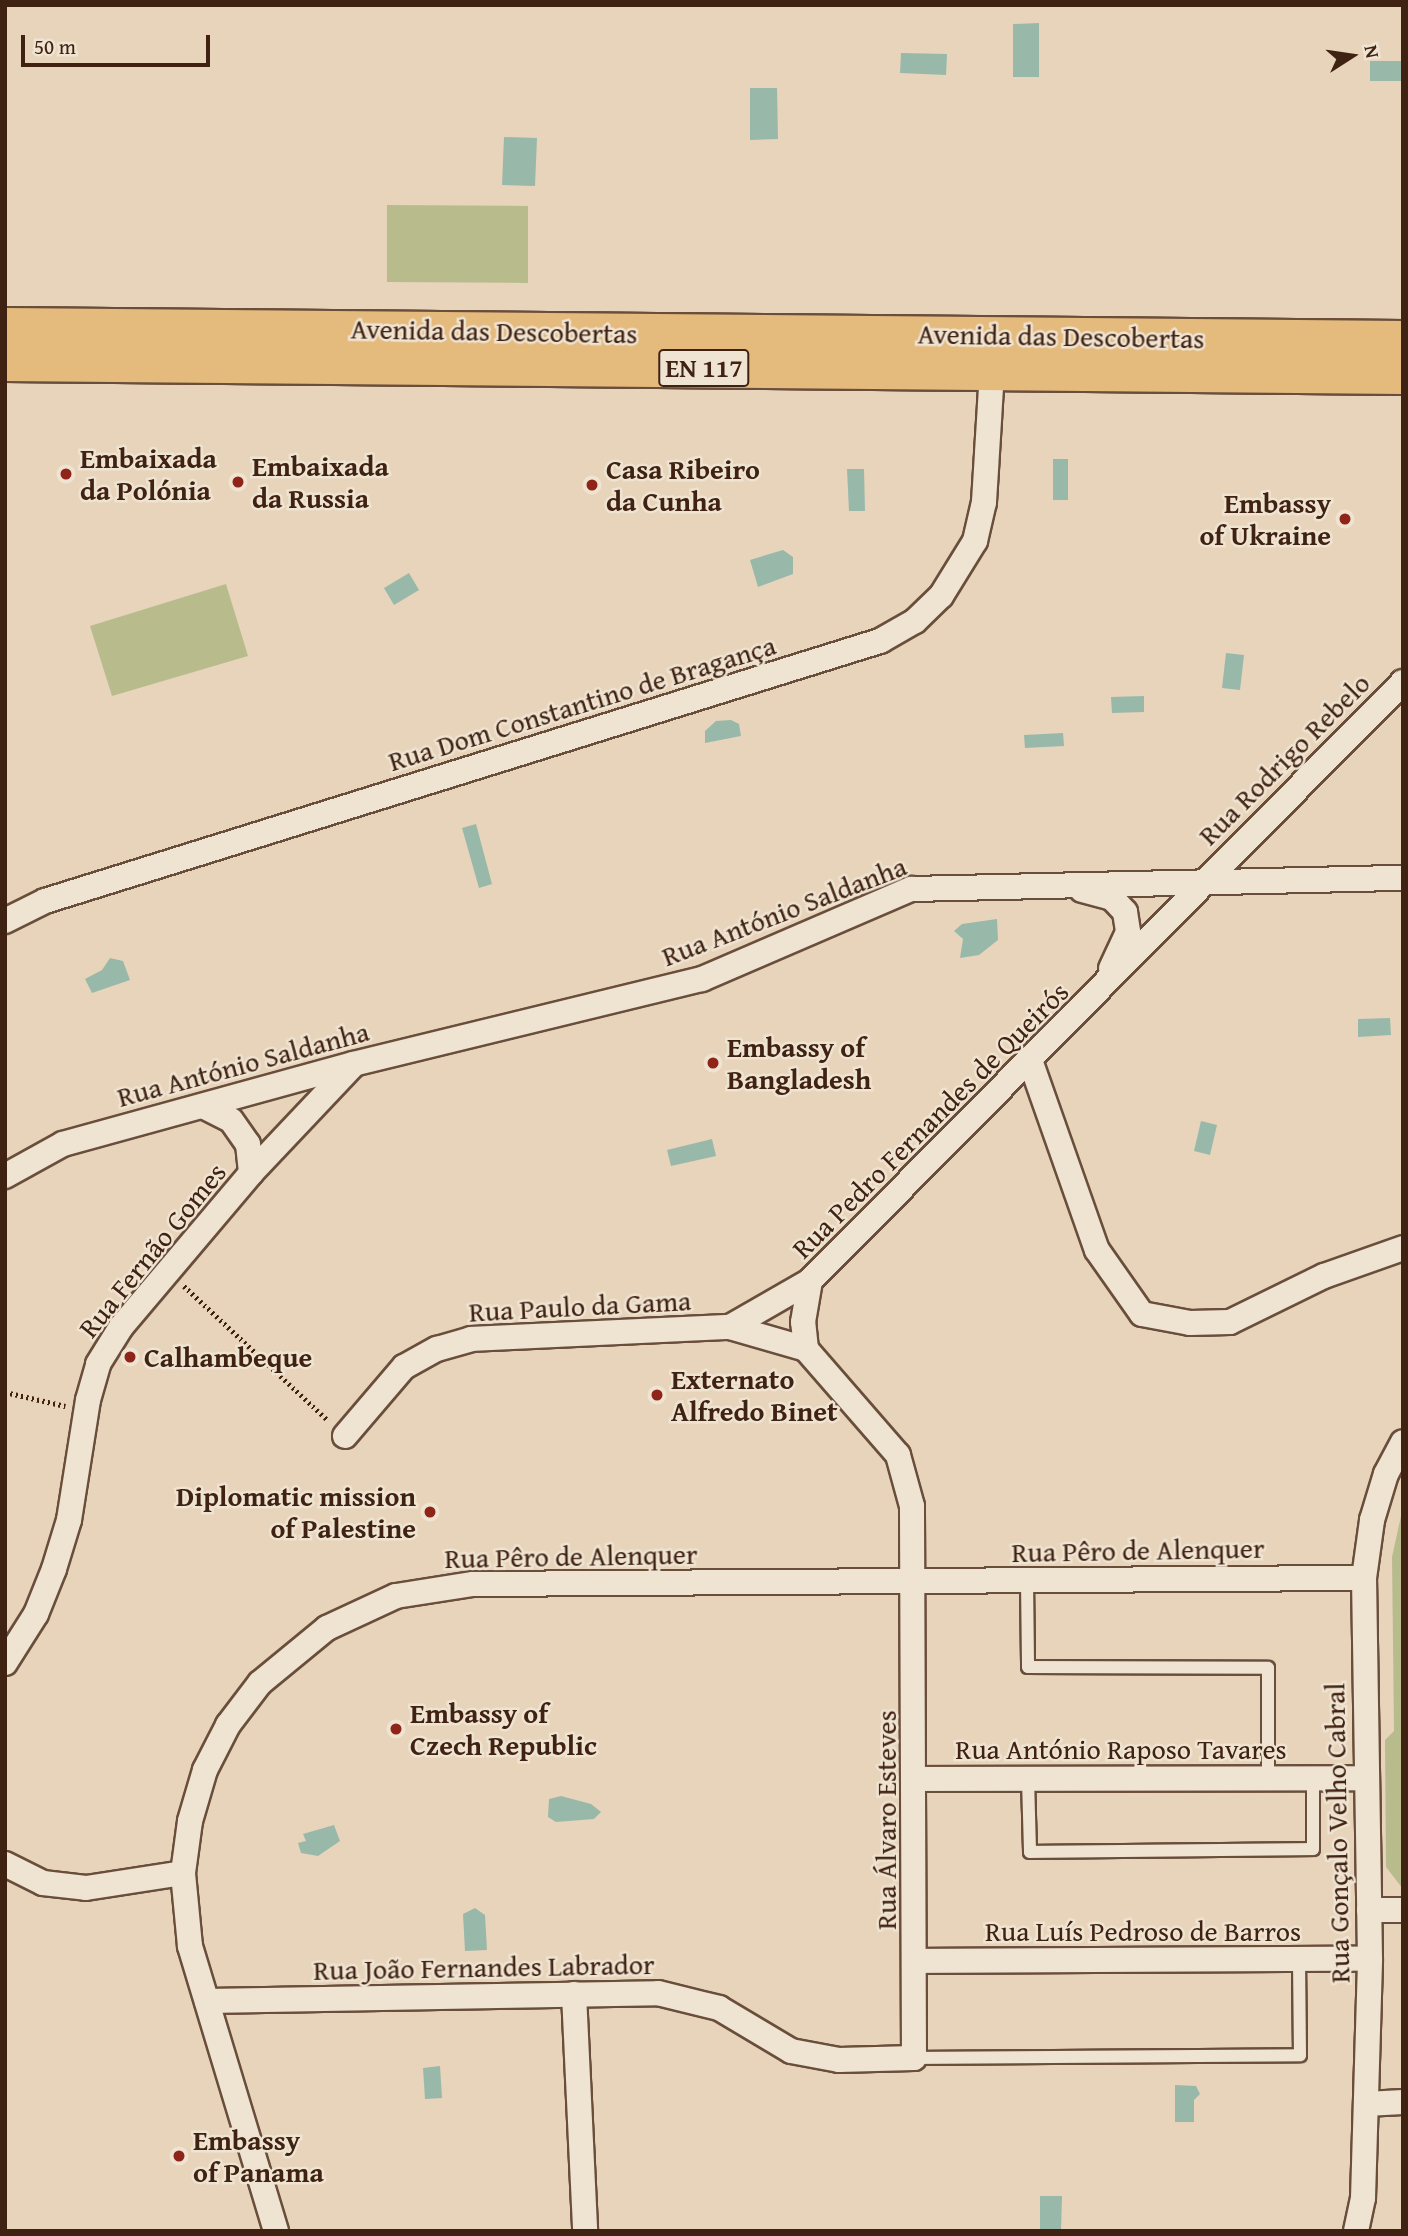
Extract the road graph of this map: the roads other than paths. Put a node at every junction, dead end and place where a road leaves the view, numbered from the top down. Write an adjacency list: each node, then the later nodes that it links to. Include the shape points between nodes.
1 (5, 327): 2 (main road, Avenida das Descobertas)
2 (1403, 340)
3 (5, 362): 4 (main road, Avenida das Descobertas / EN 117)
4 (992, 371): 5 (main road, Avenida das Descobertas / EN 117); 10 (street, Rua Dom Constantino de Bragança, via 984,502 975,541 941,596 915,621 880,641 45,901)
5 (1403, 375)
6 (1403, 682): 8 (street, Rua Rodrigo Rebelo)
7 (1403, 877): 8 (street, Rua António Saldanha)
8 (1208, 879): 9 (street, Rua António Saldanha); 11 (street, Rua Pedro Fernandes de Queirós)
9 (1054, 882): 11 (street, via 1112,898 1125,912 1128,932); 13 (street, Rua António Saldanha, via 911,889 702,979)
10 (5, 920)
11 (1101, 989): 12 (street, Rua Pedro Fernandes de Queirós)
12 (1030, 1060): 17 (street, via 1097,1250 1143,1314 1190,1323 1230,1322 1324,1276); 18 (street, Rua Pedro Fernandes de Queirós)
13 (353, 1064): 14 (street, Rua António Saldanha); 15 (street, Rua Fernão Gomes)
14 (203, 1106): 15 (street, via 231,1120 243,1136); 16 (street, Rua António Saldanha, via 62,1144)
15 (251, 1174): 26 (street, Rua Fernão Gomes, via 121,1327 98,1364 69,1520 54,1569 36,1614)
16 (5, 1176)
17 (1403, 1248)
18 (810, 1281): 19 (street, Rua Paulo da Gama); 20 (street, Rua Pedro Fernandes de Queirós, via 803,1322)
19 (730, 1327): 20 (street, Rua Paulo da Gama); 21 (street, Rua Paulo da Gama, via 471,1339 404,1367)
20 (806, 1349): 24 (street, via 898,1455 912,1506)
21 (345, 1436)
22 (1403, 1442): 23 (street, Rua Gonçalo Velho Cabral, via 1386,1474 1372,1520)
23 (1364, 1578): 25 (street, Rua Pêro de Alenquer); 29 (street, Rua Gonçalo Velho Cabral)
24 (914, 1581): 25 (street, Rua Pêro de Alenquer); 30 (street, Rua Álvaro Esteves); 33 (street, Rua Pêro de Alenquer, via 473,1584 396,1596 327,1628 260,1683 228,1725 201,1782)
25 (1027, 1581): 27 (lane, via 1028,1667 1268,1668)
26 (5, 1663)
27 (1268, 1778): 28 (street, Rua António Raposo Tavares); 31 (street, Rua António Raposo Tavares)
28 (1313, 1778): 29 (street, Rua António Raposo Tavares); 31 (lane, via 1313,1849 1043,1852 1030,1852)
29 (1367, 1778): 34 (street, Rua Gonçalo Velho Cabral)
30 (916, 1779): 31 (street, Rua António Raposo Tavares); 38 (street, Rua Álvaro Esteves)
31 (1028, 1779)
32 (5, 1864): 33 (street, via 43,1883 86,1888)
33 (183, 1872): 40 (street, Rua Pêro de Alenquer, via 186,1923)
34 (1369, 1910): 35 (street); 36 (street, Rua Gonçalo Velho Cabral)
35 (1403, 1910)
36 (1370, 1959): 37 (street, Rua Luís Pedroso de Barros); 43 (street, Rua Gonçalo Velho Cabral)
37 (1299, 1960): 38 (street, Rua Luís Pedroso de Barros); 41 (lane, via 1300,2055)
38 (916, 1961): 41 (street, Rua Álvaro Esteves)
39 (574, 1994): 40 (street, Rua João Fernandes Labrador); 41 (street, Rua João Fernandes Labrador, via 679,1996 719,2008 791,2051 839,2060); 45 (street)
40 (207, 2001): 44 (street, Rua Pêro de Alenquer)
41 (914, 2058)
42 (1403, 2102): 43 (street)
43 (1366, 2104): 46 (street, Rua Gonçalo Velho Cabral, via 1363,2198)
44 (276, 2231)
45 (585, 2231)
46 (1356, 2231)

